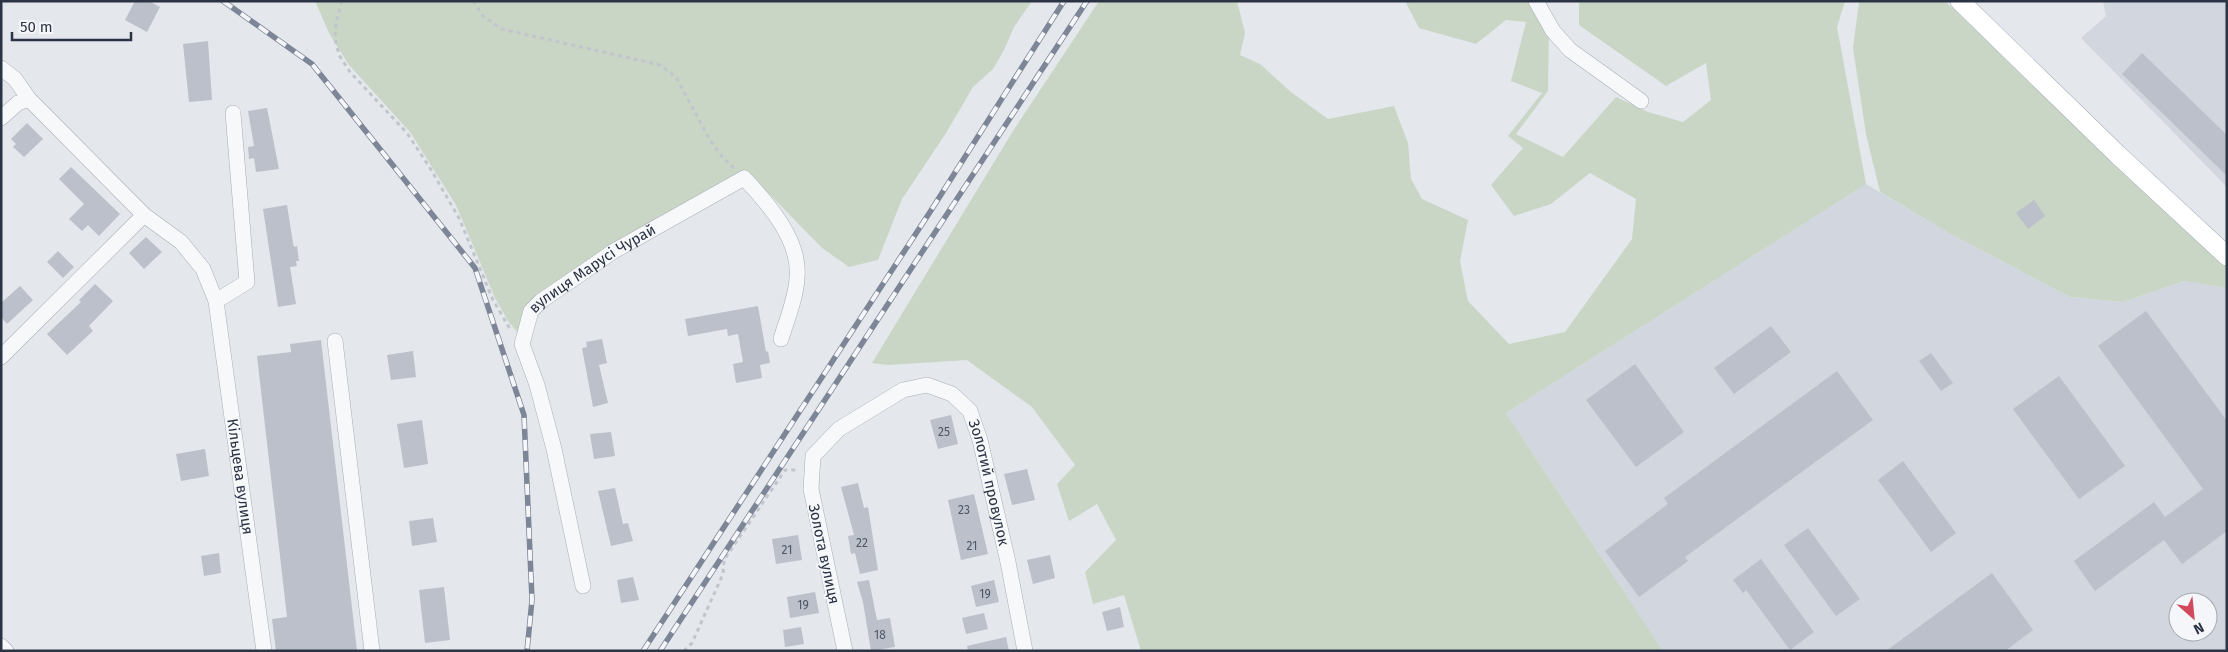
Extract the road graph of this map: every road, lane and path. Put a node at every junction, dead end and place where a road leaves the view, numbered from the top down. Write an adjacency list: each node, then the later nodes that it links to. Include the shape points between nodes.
1 (342, 1): 16 (path, via 334,38 339,55 350,72 407,133 430,168 459,218 505,323)
2 (473, 1): 10 (path, via 483,16 502,29 660,64 676,77 710,140)
3 (1536, 1): 7 (street, via 1553,31 1570,50)
4 (1960, 1): 12 (main road)
5 (1, 68): 6 (street, Кільцева вулиця, via 15,79)
6 (29, 99): 9 (street, via 18,103); 11 (street, Кільцева вулиця)
7 (1641, 101)
8 (233, 113): 13 (street, via 247,282)
9 (1, 118)
10 (744, 178): 14 (street, via 776,213 798,269); 16 (street, вулиця Марусі Чурай, via 614,251 541,301 531,311)
11 (144, 215): 13 (street, Кільцева вулиця, via 181,242 204,269); 17 (street)
12 (2227, 256)
13 (216, 301): 22 (street, Кільцева вулиця)
14 (781, 339)
15 (335, 341): 23 (street)
16 (522, 344): 19 (street, via 554,449)
17 (1, 357)
18 (813, 463): 24 (path, via 785,470 724,560 723,574 692,643); 25 (street, Золота вулиця, via 811,490); 26 (street, Золотий провулок, via 839,429 903,390 927,385 952,394 970,411 980,440)
19 (583, 586)
20 (1, 646): 21 (street)
21 (6, 651)
22 (264, 651)
23 (372, 651)
24 (684, 651)
25 (845, 651)
26 (1025, 651)

